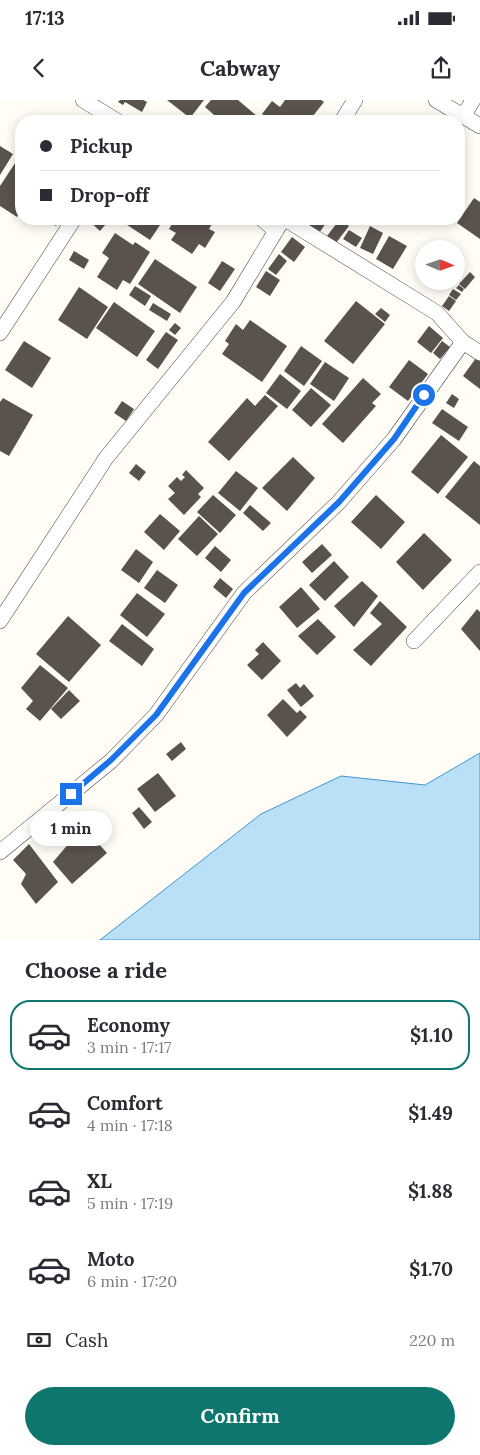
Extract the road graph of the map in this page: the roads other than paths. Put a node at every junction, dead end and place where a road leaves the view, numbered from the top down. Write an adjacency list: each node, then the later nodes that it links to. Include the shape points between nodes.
1 (83, 100): 5 (street)
2 (355, 100): 6 (street)
3 (436, 100): 7 (street)
4 (473, 100): 7 (street)
5 (107, 115)
6 (346, 115)
7 (464, 115)
8 (465, 116): 9 (street)
9 (480, 126)
10 (70, 225): 13 (street)
11 (280, 225): 17 (street, via 233,302 106,458)
12 (284, 225): 14 (street, via 437,313)
13 (0, 333)
14 (463, 342): 15 (street); 19 (street, via 394,439 339,502 244,593 156,715 111,760)
15 (480, 353)
16 (480, 572): 18 (street)
17 (0, 621)
18 (414, 641)
19 (0, 852)

